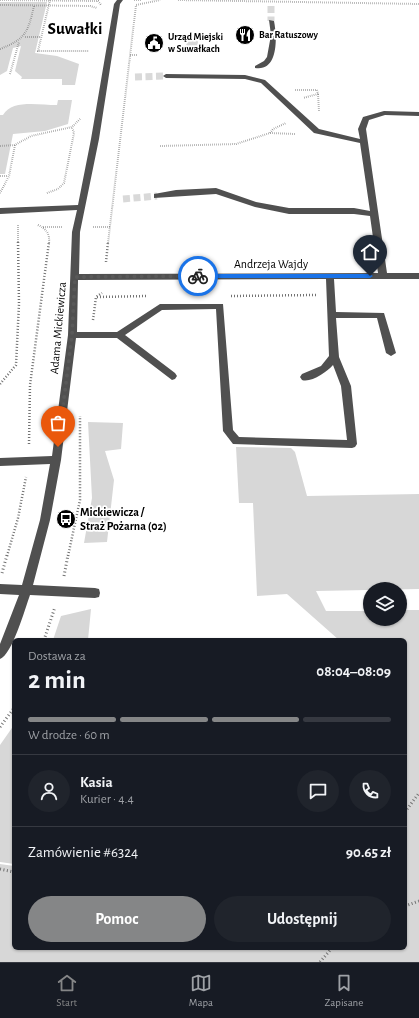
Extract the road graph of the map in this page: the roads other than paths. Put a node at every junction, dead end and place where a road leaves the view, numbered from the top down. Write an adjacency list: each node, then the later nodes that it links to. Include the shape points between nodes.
1 (120, 0): 8 (street, Adama Mickiewicza, via 117,4 108,71)
2 (271, 21): 3 (street, via 274,35 270,57 267,62)
3 (257, 67)
4 (166, 76): 6 (street, via 245,77 263,81 317,131)
5 (419, 114): 6 (street, via 384,113 366,119 362,129)
6 (364, 142): 10 (street)
7 (157, 196): 10 (street, via 216,191 255,204 289,211 354,211)
8 (82, 207): 9 (street); 14 (street, Adama Mickiewicza, via 76,232)
9 (0, 211)
10 (374, 214): 12 (street)
11 (330, 276): 12 (street, Andrzeja Wajdy); 14 (street, Andrzeja Wajdy); 15 (street)
12 (383, 276): 13 (street, Andrzeja Wajdy)
13 (419, 276)
14 (75, 277): 16 (street, Adama Mickiewicza)
15 (332, 315): 18 (street, via 381,315); 19 (street)
16 (72, 335): 17 (street); 22 (street, Adama Mickiewicza)
17 (119, 335): 19 (street, via 160,307 220,306 228,431 236,441 352,444 346,386); 20 (street)
18 (391, 353)
19 (334, 357): 21 (street, via 324,369)
20 (172, 376)
21 (305, 377)
22 (56, 460): 23 (street); 25 (street, Adama Mickiewicza)
23 (0, 462)
24 (0, 589): 25 (street)
25 (26, 591): 26 (street); 27 (street, Adama Mickiewicza)
26 (95, 593)
27 (3, 643): 28 (street, Adama Mickiewicza)
28 (0, 654)

